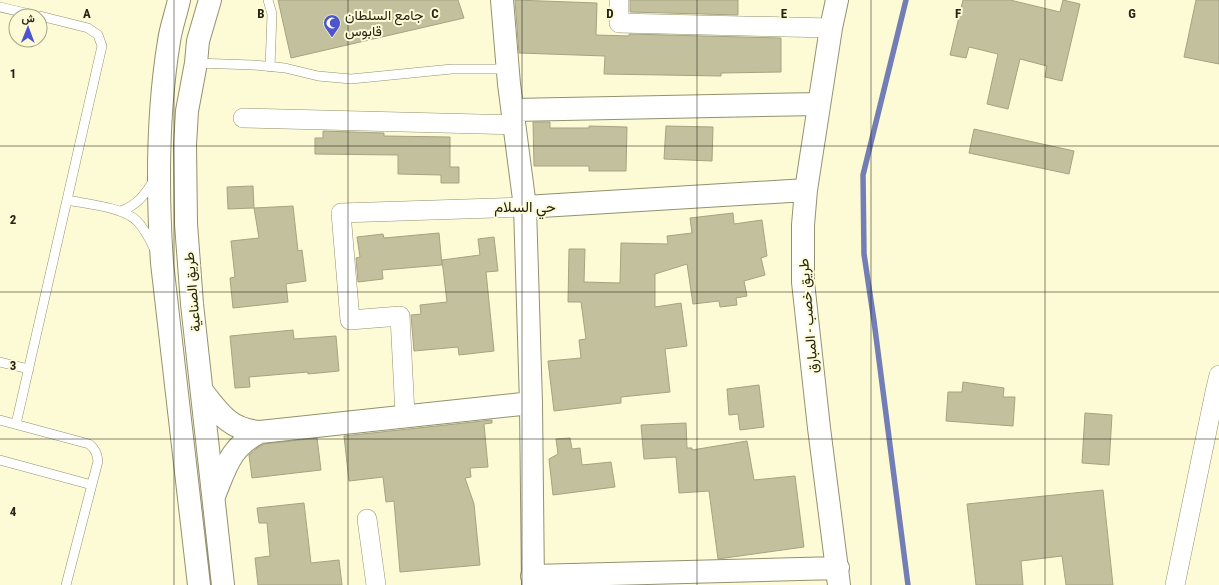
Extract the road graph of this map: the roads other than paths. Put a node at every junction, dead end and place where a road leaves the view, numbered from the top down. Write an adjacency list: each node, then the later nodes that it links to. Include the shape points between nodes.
1 (179, 0): 15 (main road, طريق الصناعية, via 169,40 163,84)
2 (210, 0): 9 (main road, طريق الصناعية, via 198,41)
3 (268, 0): 10 (lane, via 272,14)
4 (502, 0): 11 (main road)
5 (619, 0): 8 (street, via 619,23)
6 (837, 0): 8 (main road, طريق خصب - المبارق)
7 (48, 18): 17 (lane, via 88,28 98,35 102,46)
8 (831, 28): 12 (main road, طريق خصب - المبارق)
9 (196, 63): 10 (lane); 24 (main road, طريق الصناعية, via 187,111 186,224)
10 (270, 67): 11 (lane, via 351,79 452,69)
11 (508, 69): 14 (main road)
12 (819, 104): 14 (main road); 16 (main road, طريق خصب - المبارق)
13 (243, 118): 14 (street)
14 (514, 118): 18 (main road)
15 (158, 174): 19 (lane, via 144,196); 20 (main road, طريق الصناعية)
16 (806, 190): 18 (main road); 34 (main road, طريق خصب - المبارق, via 803,282)
17 (67, 200): 19 (lane); 22 (lane)
18 (526, 208): 25 (main road); 26 (street, via 341,213 350,320 400,316)
19 (121, 211): 20 (lane, via 130,215 143,228)
20 (162, 263): 38 (main road, طريق الصناعية)
21 (0, 362): 22 (lane)
22 (29, 369): 28 (lane)
23 (1218, 386): 41 (street)
24 (202, 391): 29 (main road, via 228,422 249,431); 32 (main road, طريق الصناعية)
25 (531, 403): 26 (main road); 36 (main road)
26 (405, 415): 29 (main road)
27 (0, 420): 28 (lane)
28 (16, 424): 31 (lane, via 89,444 94,448 98,454 98,461)
29 (260, 432): 32 (main road, via 242,443 234,452)
30 (0, 460): 31 (lane)
31 (92, 485): 37 (lane)
32 (214, 496): 39 (main road, طريق الصناعية)
33 (367, 519): 40 (street)
34 (838, 577): 35 (main road)
35 (666, 579): 36 (main road)
36 (533, 581)
37 (66, 585)
38 (199, 585)
39 (223, 585)
40 (376, 585)
41 (1175, 585)

